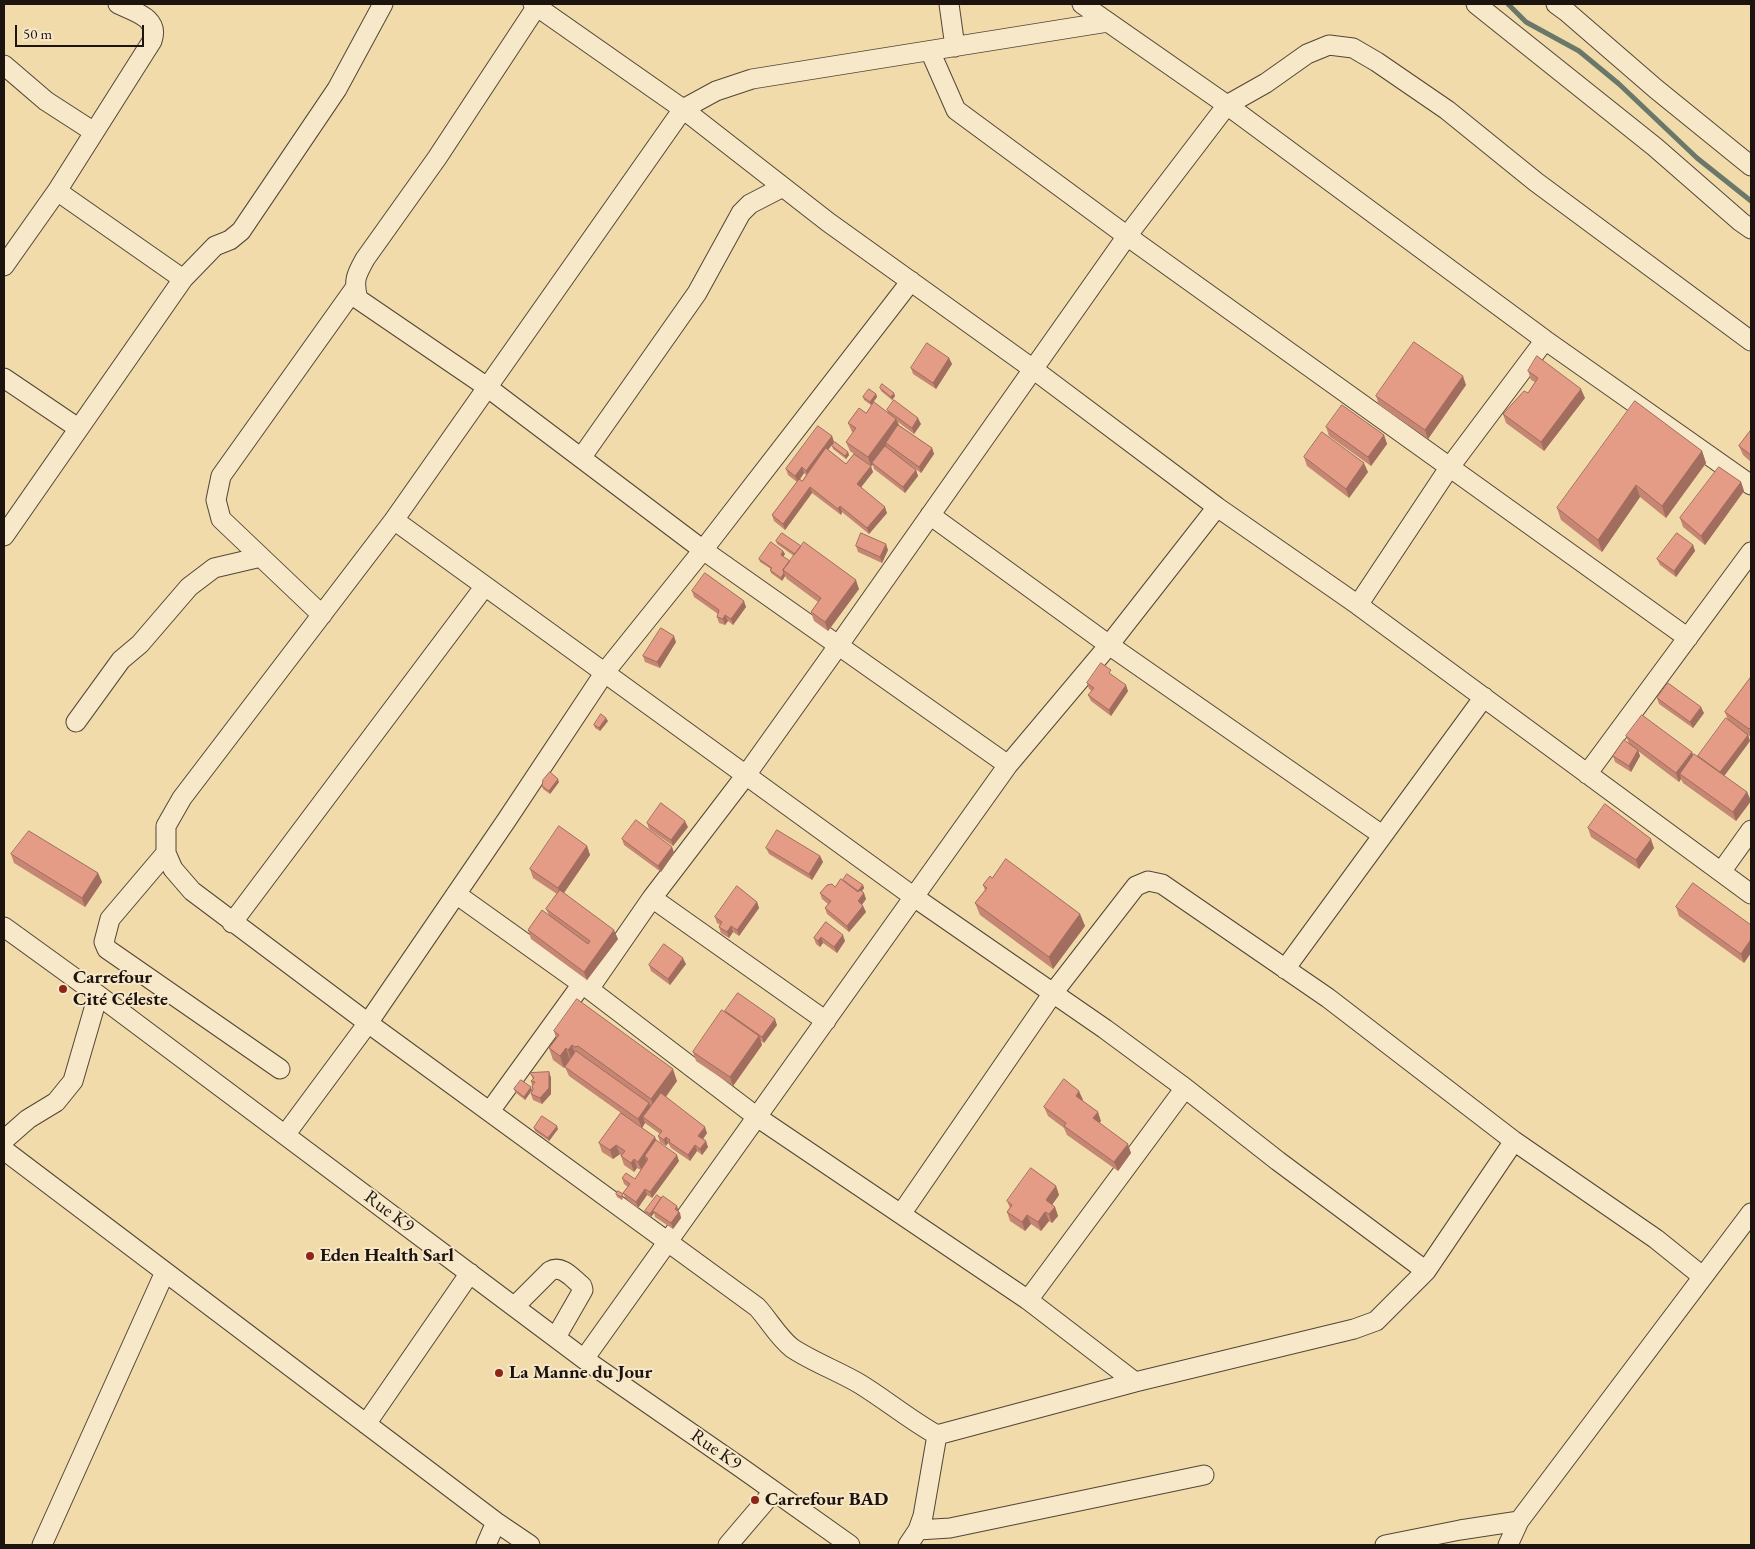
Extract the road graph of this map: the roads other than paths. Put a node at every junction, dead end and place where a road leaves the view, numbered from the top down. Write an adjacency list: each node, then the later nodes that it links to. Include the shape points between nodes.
1 (118, 4): 14 (street, via 148,19 154,33)
2 (382, 4): 21 (street, via 337,89 241,230 230,240 215,246)
3 (949, 4): 9 (street)
4 (1082, 4): 8 (street)
5 (1476, 4): 18 (street, via 1655,147)
6 (1565, 6): 15 (street, via 1656,89)
7 (542, 7): 13 (street); 23 (street, via 365,259 356,275)
8 (1108, 22): 9 (street); 12 (street)
9 (955, 47): 10 (street)
10 (930, 51): 13 (street, via 752,79 716,91); 19 (street, via 956,110)
11 (4, 65): 14 (street, via 39,96)
12 (1226, 105): 19 (street); 24 (street); 25 (street, via 1266,83 1307,54 1329,45 1353,48 1447,110 1536,182)
13 (683, 109): 16 (street); 28 (street)
14 (94, 132): 17 (street)
15 (1751, 166)
16 (783, 187): 22 (street); 30 (street, via 750,204 741,214 697,293)
17 (57, 191): 20 (street); 21 (street)
18 (1751, 229)
19 (1127, 236): 26 (street); 31 (street)
20 (4, 266)
21 (183, 279): 29 (street)
22 (910, 281): 26 (street); 37 (street)
23 (355, 288): 28 (street, via 358,299); 39 (street, via 221,476 216,500 221,519)
24 (1545, 340): 31 (street); 32 (street)
25 (1751, 341)
26 (1033, 369): 33 (street); 34 (street)
27 (4, 378): 29 (street)
28 (487, 387): 30 (street); 35 (street)
29 (78, 428): 36 (street)
30 (581, 458): 37 (street)
31 (1449, 468): 41 (street); 43 (street)
32 (1751, 485)
33 (1218, 507): 41 (street); 44 (street)
34 (930, 515): 44 (street); 45 (street)
35 (394, 520): 40 (street); 42 (street)
36 (4, 536)
37 (703, 550): 45 (street); 46 (street)
38 (1751, 552): 43 (street)
39 (261, 557): 42 (street); 48 (street, via 214,568 189,587 140,644 120,660)
40 (485, 586): 46 (street); 60 (street)
41 (1358, 605): 47 (street)
42 (322, 614): 54 (street, via 182,798 166,826)
43 (1688, 638): 50 (street)
44 (1109, 644): 49 (street); 53 (street)
45 (838, 646): 49 (street); 51 (street)
46 (605, 672): 51 (street); 56 (street)
47 (1484, 697): 50 (street); 53 (street)
48 (76, 722)
49 (1008, 765): 58 (street)
50 (1587, 774): 55 (street)
51 (746, 775): 58 (street); 59 (street)
52 (1751, 830): 55 (street)
53 (1382, 835): 62 (street)
54 (166, 853): 60 (street, via 173,869 192,891); 68 (street, via 110,919 104,942 107,949)
55 (1720, 872): 57 (street)
56 (456, 894): 63 (street); 67 (street)
57 (1751, 894)
58 (914, 897): 64 (street); 66 (street)
59 (652, 898): 63 (street); 66 (street)
60 (232, 923): 67 (street)
61 (4, 927): 65 (street, Rue K9)
62 (1285, 968): 64 (street, via 1162,884 1148,881 1136,886); 74 (street)
63 (585, 987): 70 (street); 71 (street)
64 (1053, 993): 69 (street); 77 (street)
65 (98, 995): 72 (street, Rue K9); 73 (street, via 73,1081 56,1102 28,1119)
66 (826, 1021): 71 (street)
67 (368, 1023): 70 (street); 72 (street)
68 (280, 1069)
69 (1185, 1088): 79 (street); 83 (street)
70 (490, 1111): 78 (street)
71 (757, 1117): 77 (street); 78 (street)
72 (285, 1135): 81 (street, Rue K9)
73 (4, 1140)
74 (1514, 1141): 79 (street); 82 (street, via 1656,1239)
75 (4, 1150): 80 (street)
76 (1751, 1213): 82 (street)
77 (901, 1214): 83 (street)
78 (668, 1243): 86 (street); 89 (street, via 757,1307 792,1348 860,1384)
79 (1426, 1271): 87 (street, via 1376,1321 1369,1324)
80 (165, 1272): 88 (street); 95 (street)
81 (470, 1273): 84 (street, Rue K9); 88 (street)
82 (1702, 1276): 92 (street)
83 (1028, 1300): 87 (street)
84 (515, 1306): 85 (street, Rue K9); 85 (street, via 550,1270 560,1269 583,1290)
85 (556, 1337): 86 (street, Rue K9)
86 (584, 1359): 91 (street, Rue K9)
87 (1135, 1382): 89 (street)
88 (366, 1424): 93 (street)
89 (937, 1435): 94 (street, via 923,1516)
90 (1204, 1475): 94 (street)
91 (774, 1491): 98 (street); 99 (street, Rue K9)
92 (1519, 1521): 100 (street); 101 (street)
93 (496, 1522): 96 (street); 97 (street)
94 (913, 1538)
95 (42, 1545)
96 (486, 1545)
97 (530, 1545)
98 (728, 1545)
99 (850, 1545)
100 (1385, 1545)
101 (1508, 1545)

